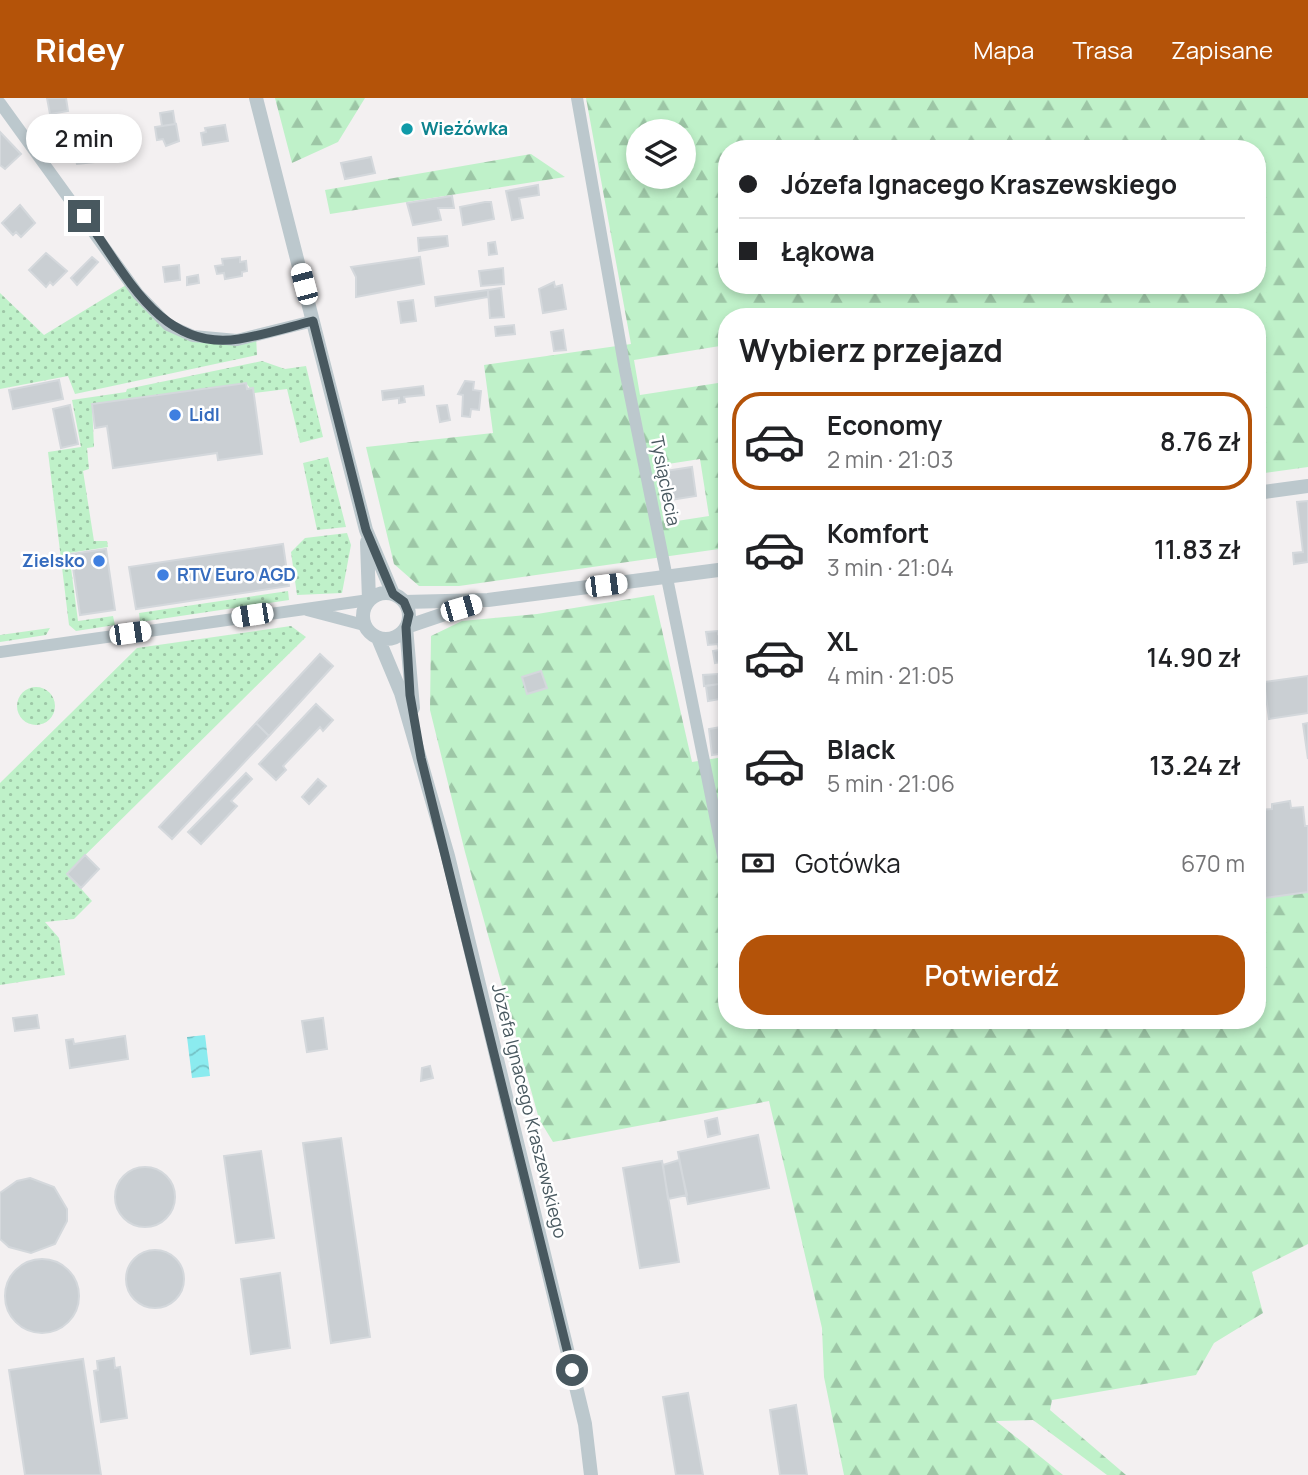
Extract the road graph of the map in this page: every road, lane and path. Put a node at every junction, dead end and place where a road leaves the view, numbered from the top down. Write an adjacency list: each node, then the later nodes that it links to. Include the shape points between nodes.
1 (256, 98): 4 (street)
2 (577, 98): 9 (street, Tysiąclecia)
3 (0, 103): 4 (street, via 138,294 168,325 193,336 237,340)
4 (313, 321): 7 (street)
5 (1308, 486): 6 (street)
6 (1266, 492)
7 (366, 530): 10 (street); 11 (street)
8 (718, 570): 9 (street)
9 (666, 578): 12 (street); 19 (street, Tysiąclecia)
10 (399, 598): 11 (street, via 380,594); 12 (street); 15 (street, via 409,614)
11 (369, 600): 13 (street); 14 (street, via 363,612)
12 (488, 600): 15 (street)
13 (300, 608): 14 (street); 17 (street)
14 (364, 625): 16 (street)
15 (406, 627): 16 (street, via 397,637); 18 (street, Józefa Ignacego Kraszewskiego, via 410,695)
16 (377, 638): 18 (street, Józefa Ignacego Kraszewskiego, via 396,679)
17 (0, 652)
18 (421, 758): 20 (street, Józefa Ignacego Kraszewskiego, via 582,1411)
19 (718, 831)
20 (591, 1475)

